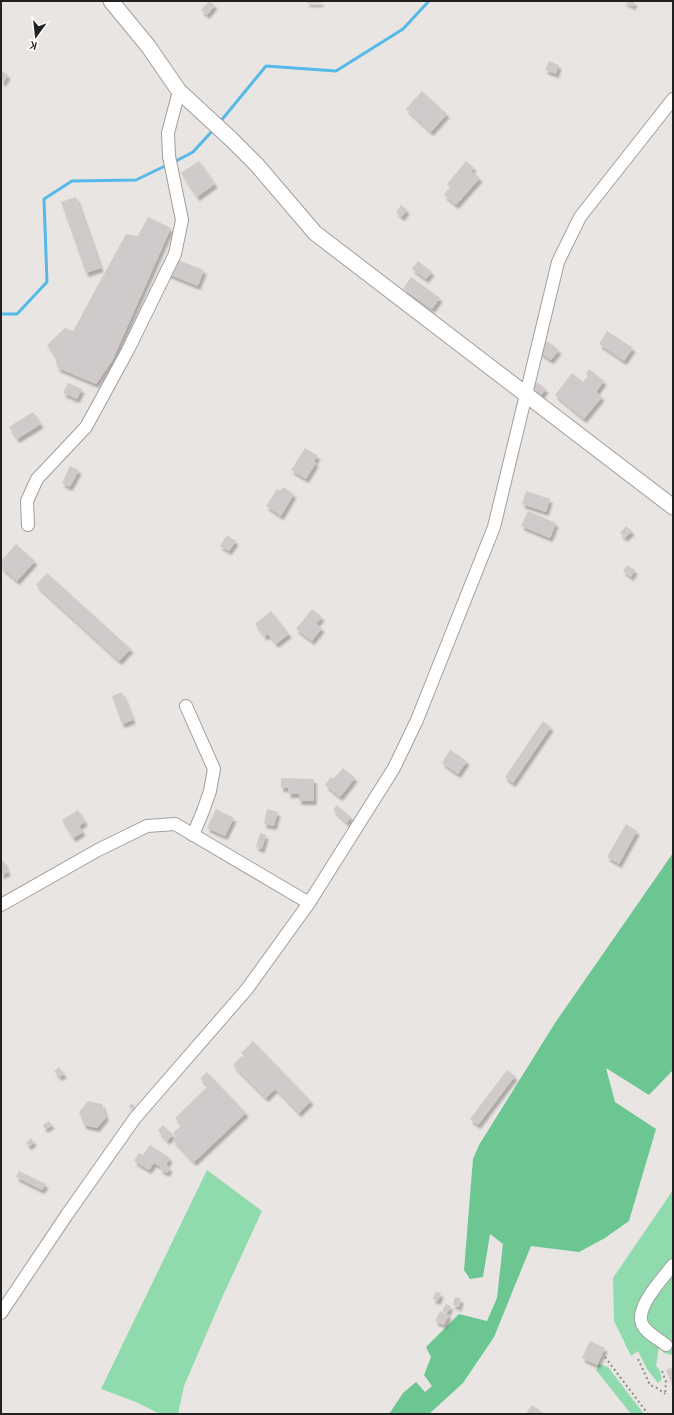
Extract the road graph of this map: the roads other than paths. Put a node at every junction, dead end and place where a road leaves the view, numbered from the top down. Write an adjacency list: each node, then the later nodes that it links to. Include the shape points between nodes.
1 (111, 1): 2 (street, via 148,46)
2 (179, 91): 4 (street, via 257,165 315,233); 6 (street, via 168,134 182,220 174,254 128,350 86,426 37,480 27,501)
3 (673, 99): 4 (street, via 580,217 558,262)
4 (526, 394): 5 (street); 9 (street, via 494,527 417,720 394,768)
5 (673, 506)
6 (28, 525)
7 (186, 706): 8 (street, via 214,769 204,811)
8 (193, 835): 9 (street); 10 (street, via 175,824 147,826 98,850)
9 (309, 903): 12 (street, via 247,989 136,1118)
10 (1, 905)
11 (673, 1264): 13 (street, via 641,1311 642,1324)
12 (1, 1313)
13 (666, 1345)

